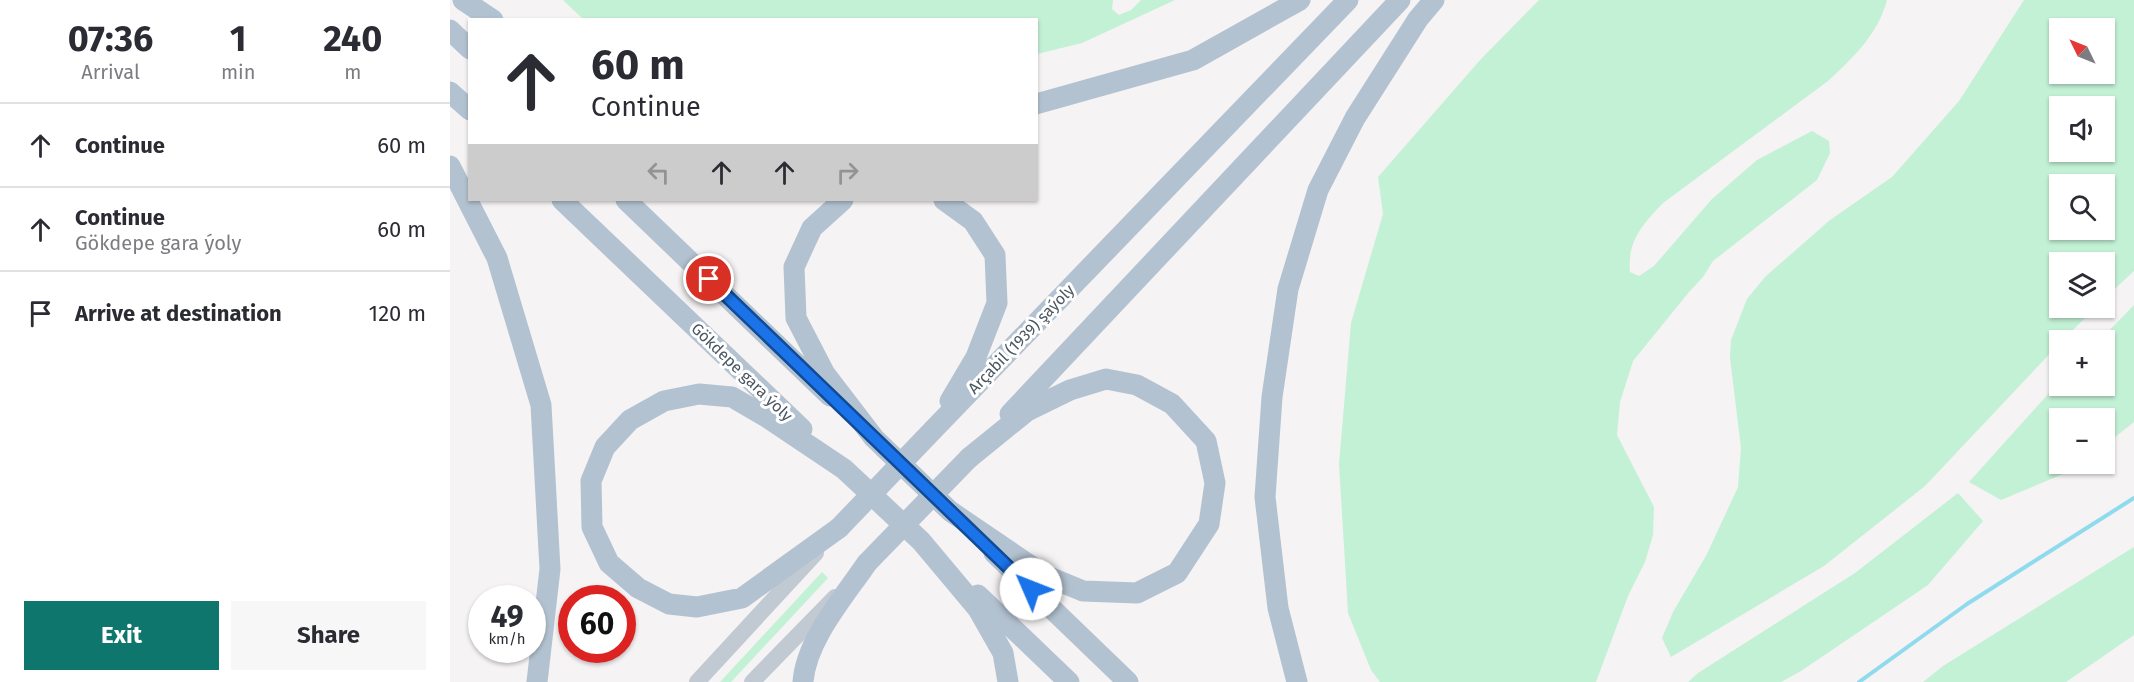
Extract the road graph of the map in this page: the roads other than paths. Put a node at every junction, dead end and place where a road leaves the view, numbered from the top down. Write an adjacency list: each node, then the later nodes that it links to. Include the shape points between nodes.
1 (463, 0): 6 (main road)
2 (1300, 0): 10 (main road, via 1193,60)
3 (1348, 0): 17 (main road, Arçabil (1939) şaýoly)
4 (1400, 0): 19 (main road)
5 (1434, 0): 32 (main road, via 1355,118 1318,190 1288,288 1272,397 1265,497 1278,608)
6 (490, 18)
7 (450, 30): 8 (main road)
8 (468, 47)
9 (450, 92): 11 (main road)
10 (1038, 103)
11 (468, 108)
12 (450, 166): 25 (main road, via 497,258 541,405 550,569)
13 (563, 201): 20 (main road, Gökdepe gara ýoly)
14 (627, 201): 18 (main road)
15 (842, 201): 18 (main road, via 812,228 794,267 795,318 825,374)
16 (945, 201): 17 (main road, via 973,221 995,255 997,303 976,357)
17 (933, 430): 22 (main road, Arçabil (1939) şaýoly, bridge)
18 (874, 438): 21 (main road)
19 (969, 458): 21 (main road, via 1027,411 1070,390 1106,379 1137,385 1172,404 1206,441 1215,483 1209,524 1177,573 1137,593 1083,591 1044,575); 24 (main road, bridge)
20 (843, 469): 22 (main road, via 732,397 699,394 664,401 630,420 605,447 591,481 591,527 609,563 638,588 669,604 697,607 742,598); 23 (main road)
21 (950, 511): 31 (main road)
22 (839, 528): 26 (street, Arçabil (1939) şaýoly)
23 (921, 541): 29 (main road, via 978,609 1003,653); 30 (main road)
24 (867, 563): 27 (street); 28 (main road, via 818,636 804,669)
25 (537, 682)
26 (697, 682)
27 (752, 682)
28 (803, 682)
29 (1008, 682)
30 (1069, 682)
31 (1128, 682)
32 (1298, 682)

